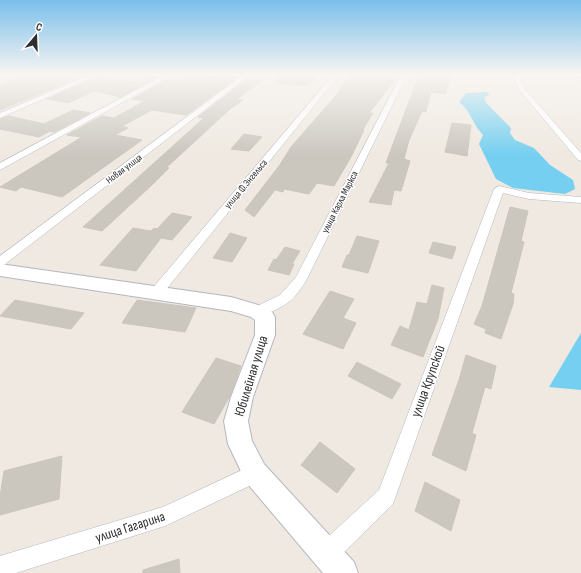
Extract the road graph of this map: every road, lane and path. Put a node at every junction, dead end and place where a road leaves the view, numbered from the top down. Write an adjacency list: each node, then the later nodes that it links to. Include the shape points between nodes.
1 (33, 102): 7 (street)
2 (120, 102): 9 (street)
3 (212, 102): 11 (street, Новая улица)
4 (314, 102): 13 (street, улица Ф.Энгельса)
5 (390, 102): 14 (street, улица Карла Маркса, via 301,279 285,298)
6 (533, 102): 8 (street)
7 (0, 116)
8 (581, 158)
9 (0, 167)
10 (581, 200): 16 (street, улица Крупской, via 529,196 499,189 386,497)
11 (0, 262)
12 (0, 270): 13 (street)
13 (156, 293): 14 (street, via 231,304)
14 (258, 312): 15 (street, Юбилейная улица, via 265,317 265,335 236,421 240,444)
15 (255, 473): 16 (street, Юбилейная улица); 17 (street, улица Гагарина, via 166,516)
16 (327, 553): 18 (street, Юбилейная улица)
17 (0, 567)
18 (342, 573)

